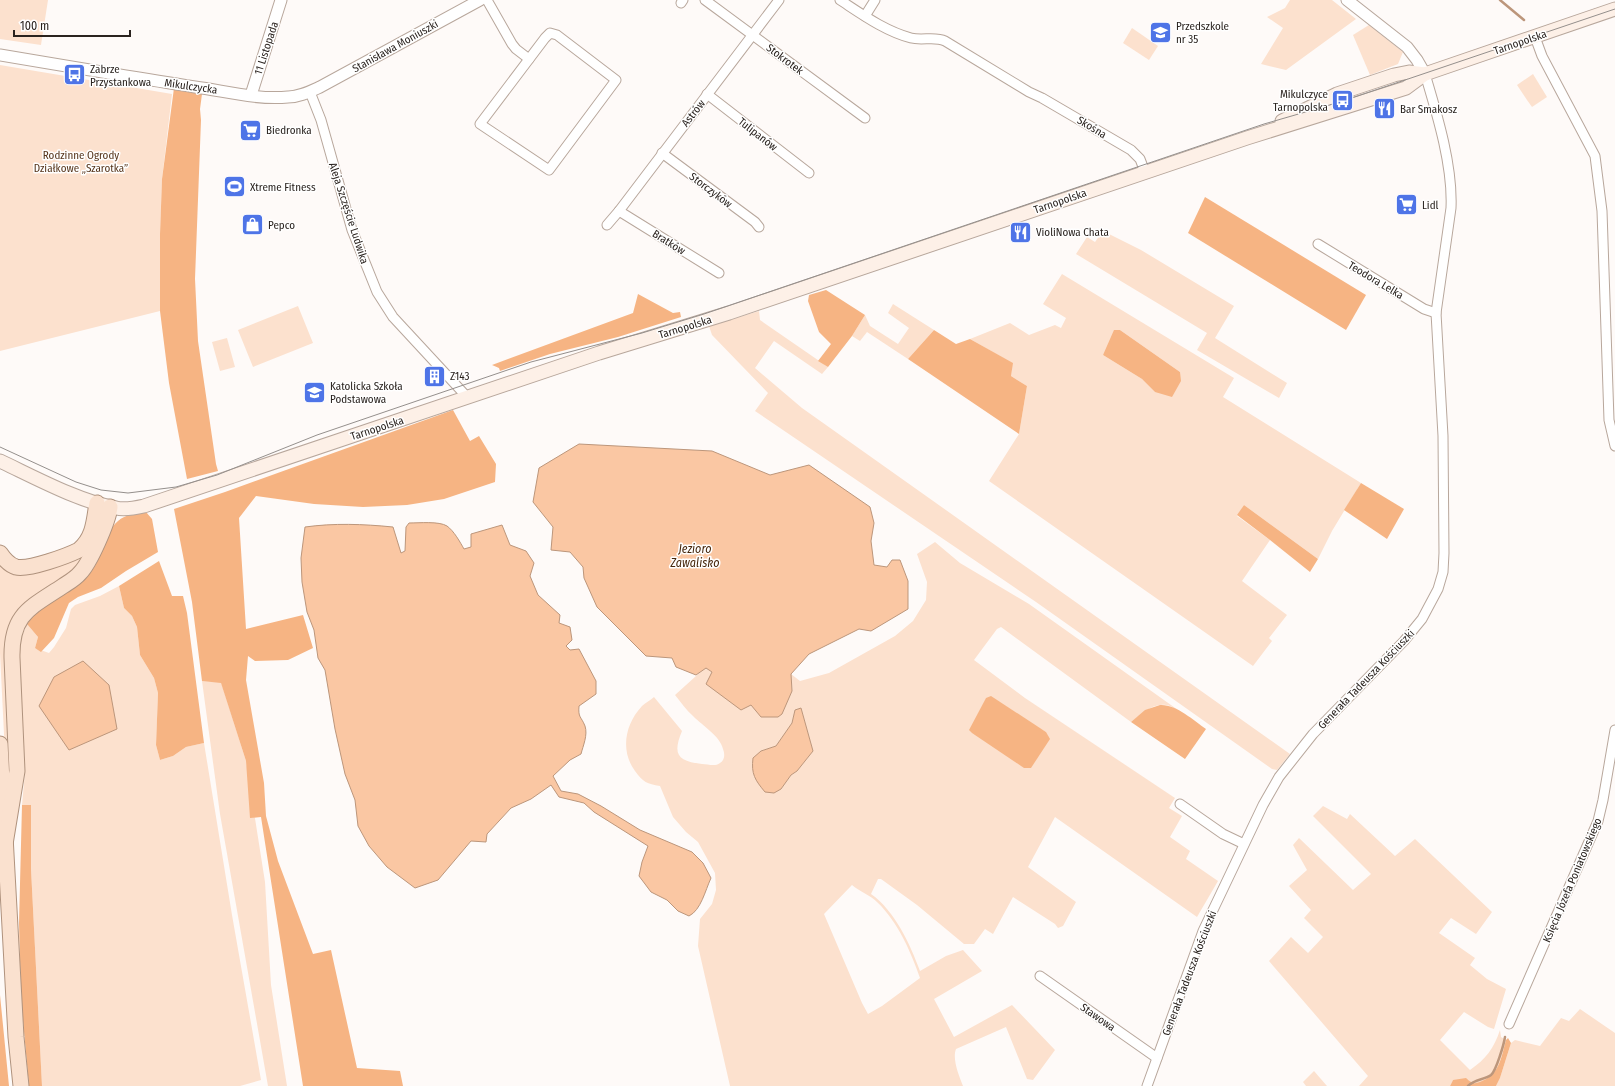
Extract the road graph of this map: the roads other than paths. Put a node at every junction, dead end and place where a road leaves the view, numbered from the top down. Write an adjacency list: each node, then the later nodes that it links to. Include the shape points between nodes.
1 (281, 0): 17 (street, 11 Listopada)
2 (480, 0): 13 (street, via 516,49); 15 (street, Stanisława Moniuszki)
3 (705, 0): 10 (street, Stokrotek)
4 (779, 0): 10 (street, Astrów)
5 (840, 0): 9 (street, Skośna)
6 (875, 0): 9 (street)
7 (1347, 0): 14 (street, via 1407,47)
8 (1615, 10): 11 (main road, Tarnopolska)
9 (864, 16): 20 (street, Skośna, via 904,36 920,40 942,40 1131,150 1140,159)
10 (753, 35): 16 (street, Astrów); 18 (street, Stokrotek)
11 (1535, 36): 14 (main road, Tarnopolska); 29 (street, via 1542,56 1595,156 1602,210 1609,420)
12 (0, 55): 17 (street, Mikulczycka)
13 (529, 59): 13 (street, via 547,35 554,33 616,80 549,170 480,124)
14 (1425, 74): 20 (main road, Tarnopolska, via 1406,88); 27 (street, Generała Tadeusza Kościuszki, via 1444,146 1452,194)
15 (310, 92): 17 (street, Mikulczycka, via 276,98); 28 (street, Aleja Szczęście Ludwika, via 321,120 352,230 377,292 393,317)
16 (707, 94): 19 (street, Astrów); 21 (street, Tulipanów)
17 (251, 95)
18 (865, 118)
19 (662, 153): 22 (street, Astrów); 24 (street, Storczyków)
20 (1145, 172): 28 (main road, Tarnopolska, via 717,317)
21 (808, 173)
22 (619, 211): 23 (street, Astrów); 26 (street, Bratków)
23 (607, 224)
24 (759, 227)
25 (1318, 244): 27 (street, Teodora Lelka, via 1424,309)
26 (719, 273)
27 (1436, 313): 37 (street, Generała Tadeusza Kościuszki, via 1443,436 1444,553 1443,572 1438,588 1422,619 1404,641 1313,734 1278,779)
28 (468, 398): 31 (main road, Tarnopolska, via 138,508)
29 (1615, 446)
30 (0, 461): 31 (main road, via 72,493)
31 (110, 506): 32 (main road, via 85,545 76,552 27,568 15,567); 36 (main road, via 84,570 32,606 22,616 13,633 17,771)
32 (0, 553)
33 (1615, 730): 40 (street, Księcia Józefa Poniatowskiego, via 1598,821)
34 (0, 744): 36 (main road)
35 (1180, 804): 37 (street, via 1223,834)
36 (5, 844): 43 (main road)
37 (1244, 844): 41 (street, Generała Tadeusza Kościuszki, via 1203,931)
38 (0, 899): 42 (main road)
39 (1040, 976): 41 (street, Stawowa)
40 (1509, 1024)
41 (1157, 1058): 44 (street, Generała Tadeusza Kościuszki)
42 (12, 1086)
43 (20, 1086)
44 (1147, 1086)

